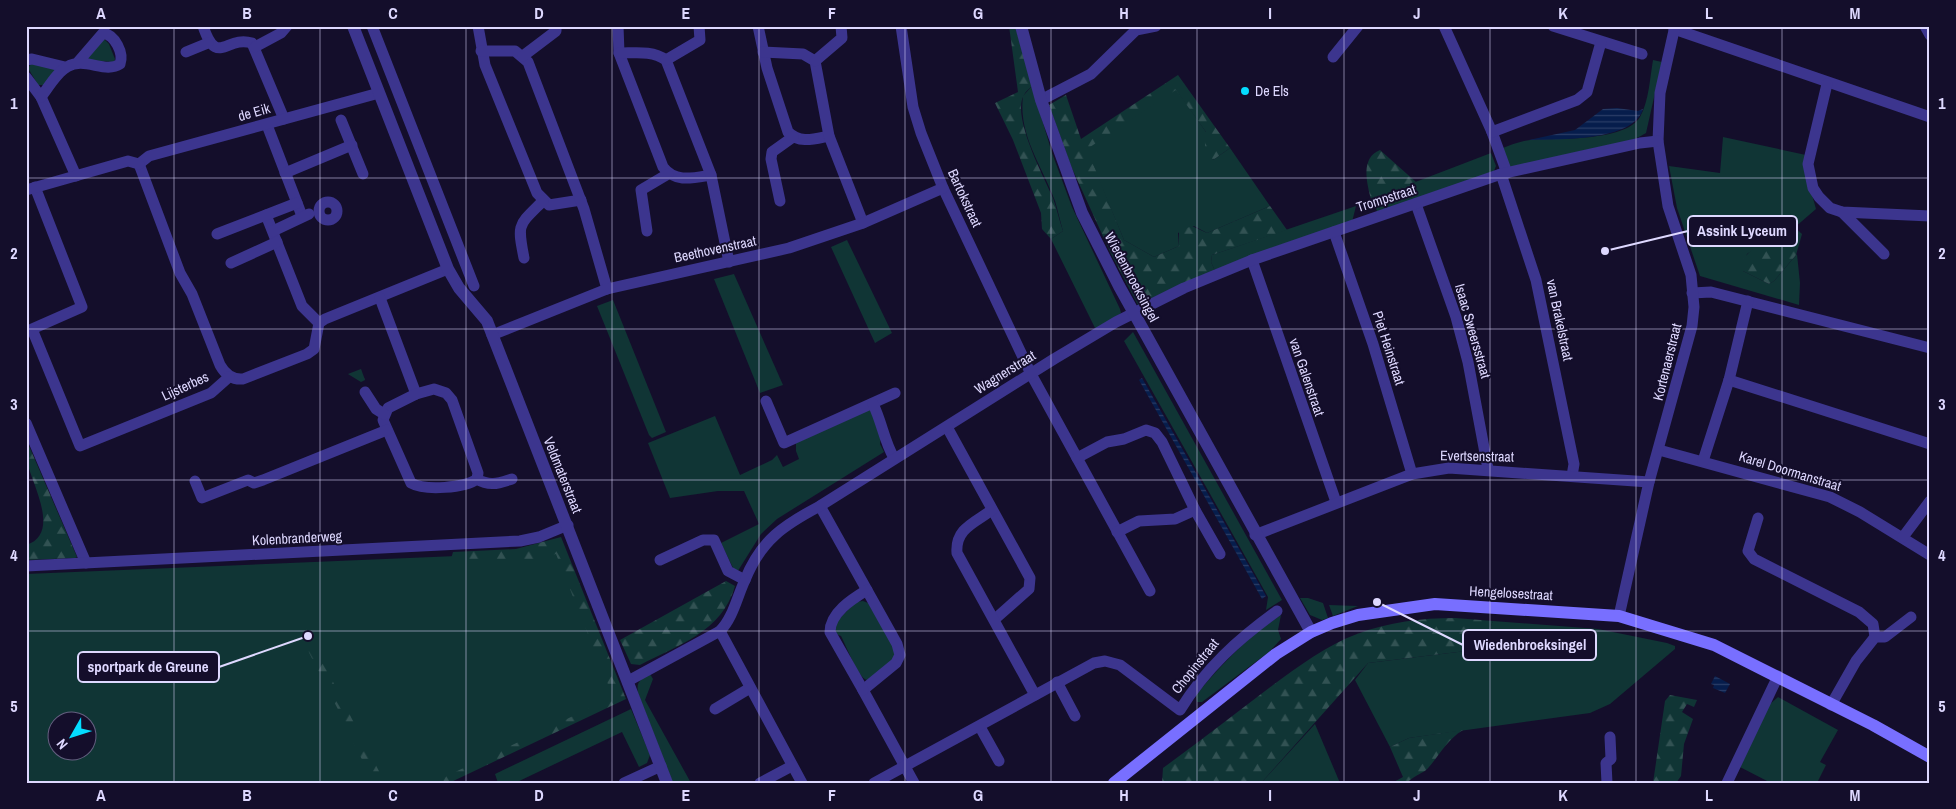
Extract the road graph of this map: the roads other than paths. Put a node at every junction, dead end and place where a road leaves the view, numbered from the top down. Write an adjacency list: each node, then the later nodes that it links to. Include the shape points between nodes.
1 (203, 26): 22 (street)
2 (287, 26): 23 (street, via 281,33)
3 (353, 26): 37 (street, Veldmaterstraat)
4 (372, 26): 35 (street)
5 (478, 26): 24 (street)
6 (556, 26): 29 (street, via 556,30)
7 (618, 26): 27 (street)
8 (699, 26): 32 (street, via 700,40)
9 (758, 26): 26 (street)
10 (840, 26): 33 (street, via 842,38)
11 (901, 26): 62 (street, Bartokstraat, via 913,107)
12 (1022, 26): 42 (street, Wiedenbroeksingel)
13 (1156, 26): 18 (street)
14 (1358, 26): 30 (street)
15 (1444, 26): 47 (street, van Brakelstraat)
16 (1553, 26): 21 (street)
17 (1924, 26): 20 (street)
18 (1135, 28): 42 (street, via 1091,74)
19 (1674, 28): 39 (street); 50 (street, Kortenaerstraat, via 1660,93)
20 (1930, 35)
21 (1601, 42): 28 (street); 47 (street, via 1587,92 1577,100)
22 (208, 43): 23 (street, via 223,49 245,41); 25 (street)
23 (255, 47): 44 (street)
24 (481, 51): 29 (street, via 515,51); 64 (street)
25 (186, 52)
26 (763, 52): 33 (street, via 803,54); 49 (street, via 788,132)
27 (619, 53): 32 (street, via 647,53); 55 (street)
28 (1642, 54)
29 (523, 56): 63 (street)
30 (1333, 57)
31 (26, 60): 36 (street)
32 (666, 60): 57 (street)
33 (815, 61): 48 (street)
34 (78, 62): 36 (street)
35 (386, 65): 37 (street); 59 (street)
36 (65, 67): 41 (street)
37 (370, 71): 40 (street, Veldmaterstraat)
38 (26, 77): 41 (street)
39 (1827, 84): 43 (street); 69 (street, via 1808,164 1813,188 1819,197 1830,208)
40 (378, 93): 44 (street, de Eik); 61 (street, Veldmaterstraat)
41 (41, 97): 58 (street)
42 (1041, 100): 89 (street, Wiedenbroeksingel, via 1082,213)
43 (1930, 117)
44 (284, 119): 46 (street, de Eik)
45 (341, 120): 51 (street)
46 (267, 125): 52 (street, de Eik, via 150,156); 53 (street)
47 (1492, 132): 56 (street, van Brakelstraat)
48 (829, 136): 49 (street, via 803,140); 73 (street)
49 (794, 137): 65 (street, via 772,152)
50 (1658, 141): 56 (street, Trompstraat, via 1640,142); 86 (street, Kortenaerstraat, via 1668,206 1689,267)
51 (352, 145): 53 (street); 54 (street)
52 (139, 164): 58 (street, via 128,161); 95 (street, via 180,273 192,294 220,365)
53 (285, 172): 66 (street)
54 (363, 174)
55 (668, 174): 57 (street, via 677,179); 74 (street, via 641,190)
56 (1504, 174): 67 (street, Trompstraat); 113 (street, van Brakelstraat, via 1536,280 1574,464)
57 (711, 175): 81 (street)
58 (76, 176): 60 (street)
59 (432, 182): 61 (street); 84 (street)
60 (30, 188): 91 (street, Lijsterbes, via 82,307 32,330)
61 (416, 188): 83 (street, Veldmaterstraat)
62 (943, 188): 73 (street, Beethovenstraat); 94 (street, Bartokstraat)
63 (581, 200): 64 (street, via 557,205); 85 (street)
64 (542, 201): 79 (street, via 522,222 518,232)
65 (780, 201)
66 (297, 203): 70 (street); 71 (street)
67 (1416, 204): 75 (street, Trompstraat); 111 (street, Isaac Sweersstraat, via 1466,353)
68 (318, 212): 71 (street)
69 (1842, 212): 72 (street); 78 (street)
70 (266, 215): 76 (street); 77 (street)
71 (302, 216): 77 (street)
72 (1930, 216)
73 (863, 223): 81 (street, Beethovenstraat, via 789,248)
74 (647, 231)
75 (1334, 232): 80 (street, Trompstraat); 112 (street, Piet Heinstraat, via 1373,344)
76 (217, 234)
77 (275, 237): 82 (street); 90 (street, via 302,306)
78 (1884, 254)
79 (524, 258)
80 (1252, 260): 89 (street, Trompstraat); 119 (street, van Galenstraat)
81 (730, 262): 85 (street, Beethovenstraat)
82 (231, 263)
83 (448, 270): 87 (street); 92 (street, Veldmaterstraat, via 459,288 481,311)
84 (474, 286)
85 (606, 289): 92 (street, Beethovenstraat)
86 (1692, 293): 88 (street, via 1711,292); 107 (street, Kortenaerstraat, via 1694,307 1690,336)
87 (380, 298): 90 (street); 99 (street)
88 (1748, 301): 93 (street); 96 (street)
89 (1134, 313): 94 (street, Wagnerstraat); 126 (street, Wiedenbroeksingel)
90 (320, 323): 95 (street, Lijsterbes, via 314,349 307,354 243,379)
91 (30, 334): 95 (street, Lijsterbes, via 80,446 211,393)
92 (492, 335): 124 (street, Veldmaterstraat)
93 (1930, 348)
94 (1031, 374): 104 (street, Wagnerstraat); 109 (street, Bartokstraat)
95 (229, 376)
96 (1729, 380): 106 (street); 110 (street)
97 (364, 392): 102 (street, via 376,409)
98 (895, 393): 101 (street)
99 (416, 394): 102 (street, via 388,408); 115 (street, via 440,389 452,400 478,473)
100 (766, 400): 101 (street, via 784,443)
101 (873, 404): 108 (street)
102 (384, 414): 105 (street)
103 (26, 423): 131 (street)
104 (947, 427): 108 (street, Wagnerstraat); 121 (street)
105 (387, 430): 115 (street, via 411,483 424,488 466,485); 116 (street, via 263,480 254,483 248,480 202,498)
106 (1930, 444)
107 (1659, 450): 110 (street, Karel Doormanstraat); 117 (street, Kortenaerstraat)
108 (894, 458): 120 (street, Wagnerstraat)
109 (1077, 458): 122 (street, via 1107,442 1146,430 1154,433 1162,442); 125 (street, Bartokstraat)
110 (1703, 461): 127 (street, Karel Doormanstraat, via 1830,497)
111 (1488, 469): 112 (street, Evertsenstraat, via 1449,468); 113 (street, Evertsenstraat)
112 (1412, 474): 119 (street, Evertsenstraat)
113 (1572, 476): 117 (street, Evertsenstraat)
114 (512, 478): 115 (street, via 495,484 485,484)
115 (477, 479)
116 (195, 481)
117 (1649, 482): 137 (street, Kortenaerstraat)
118 (1930, 501): 127 (street)
119 (1336, 502): 126 (street, Evertsenstraat)
120 (820, 506): 133 (street, Wagnerstraat, via 786,524 759,551); 134 (street)
121 (992, 510): 139 (street, via 1030,578 1029,589); 139 (street, via 960,533 956,542 957,553)
122 (1195, 510): 125 (street, via 1175,518 1140,521); 128 (street)
123 (1758, 518): 142 (street, via 1748,551 1754,559 1859,612 1873,624)
124 (568, 525): 131 (street, Kolenbranderweg, via 520,541); 144 (street, Veldmaterstraat)
125 (1117, 532): 135 (street, Bartokstraat)
126 (1255, 535): 141 (street, Wiedenbroeksingel)
127 (1903, 537): 129 (street, Karel Doormanstraat)
128 (1220, 554)
129 (1930, 555)
130 (660, 560): 133 (street, via 703,540 714,540 728,571)
131 (86, 563): 132 (street, Kolenbranderweg)
132 (26, 566)
133 (745, 580): 140 (street, Wagnerstraat, via 728,623)
134 (867, 590): 147 (street, via 900,655); 147 (street, via 835,616 830,624 830,632)
135 (1150, 591)
136 (1277, 611): 151 (street, Chopinstraat, via 1233,644 1192,691)
137 (1620, 616): 141 (main road, Hengelosestraat, via 1435,604 1358,615); 143 (main road, Hengelosestraat, via 1714,645)
138 (1911, 617): 142 (street, via 1885,637)
139 (995, 619): 148 (street)
140 (720, 632): 144 (street); 146 (street)
141 (1311, 632): 153 (main road, Hengelosestraat, via 1276,654)
142 (1875, 637): 149 (street, via 1856,661)
143 (1778, 676): 149 (main road, Hengelosestraat); 169 (street)
144 (628, 681): 158 (street, Veldmaterstraat)
145 (1057, 682): 148 (street, Chopinstraat); 151 (street, Chopinstraat, via 1094,663 1120,664); 152 (street)
146 (750, 688): 150 (street); 159 (street)
147 (863, 690): 160 (street)
148 (1035, 696): 154 (street, Chopinstraat)
149 (1830, 706): 156 (main road, Hengelosestraat, via 1873,725)
150 (715, 709)
151 (1180, 710): 153 (street)
152 (1075, 716)
153 (1192, 722): 167 (main road, Hengelosestraat)
154 (980, 726): 157 (street); 160 (street, Chopinstraat)
155 (1610, 737): 168 (street, via 1611,758 1606,763)
156 (1930, 757)
157 (1000, 761)
158 (660, 766): 161 (street); 162 (street, Veldmaterstraat)
159 (792, 766): 163 (street); 164 (street)
160 (904, 766): 165 (street, Chopinstraat); 166 (street)
161 (624, 783)
162 (667, 783)
163 (760, 783)
164 (802, 783)
165 (874, 783)
166 (914, 783)
167 (1114, 783)
168 (1608, 783)
169 (1727, 783)

